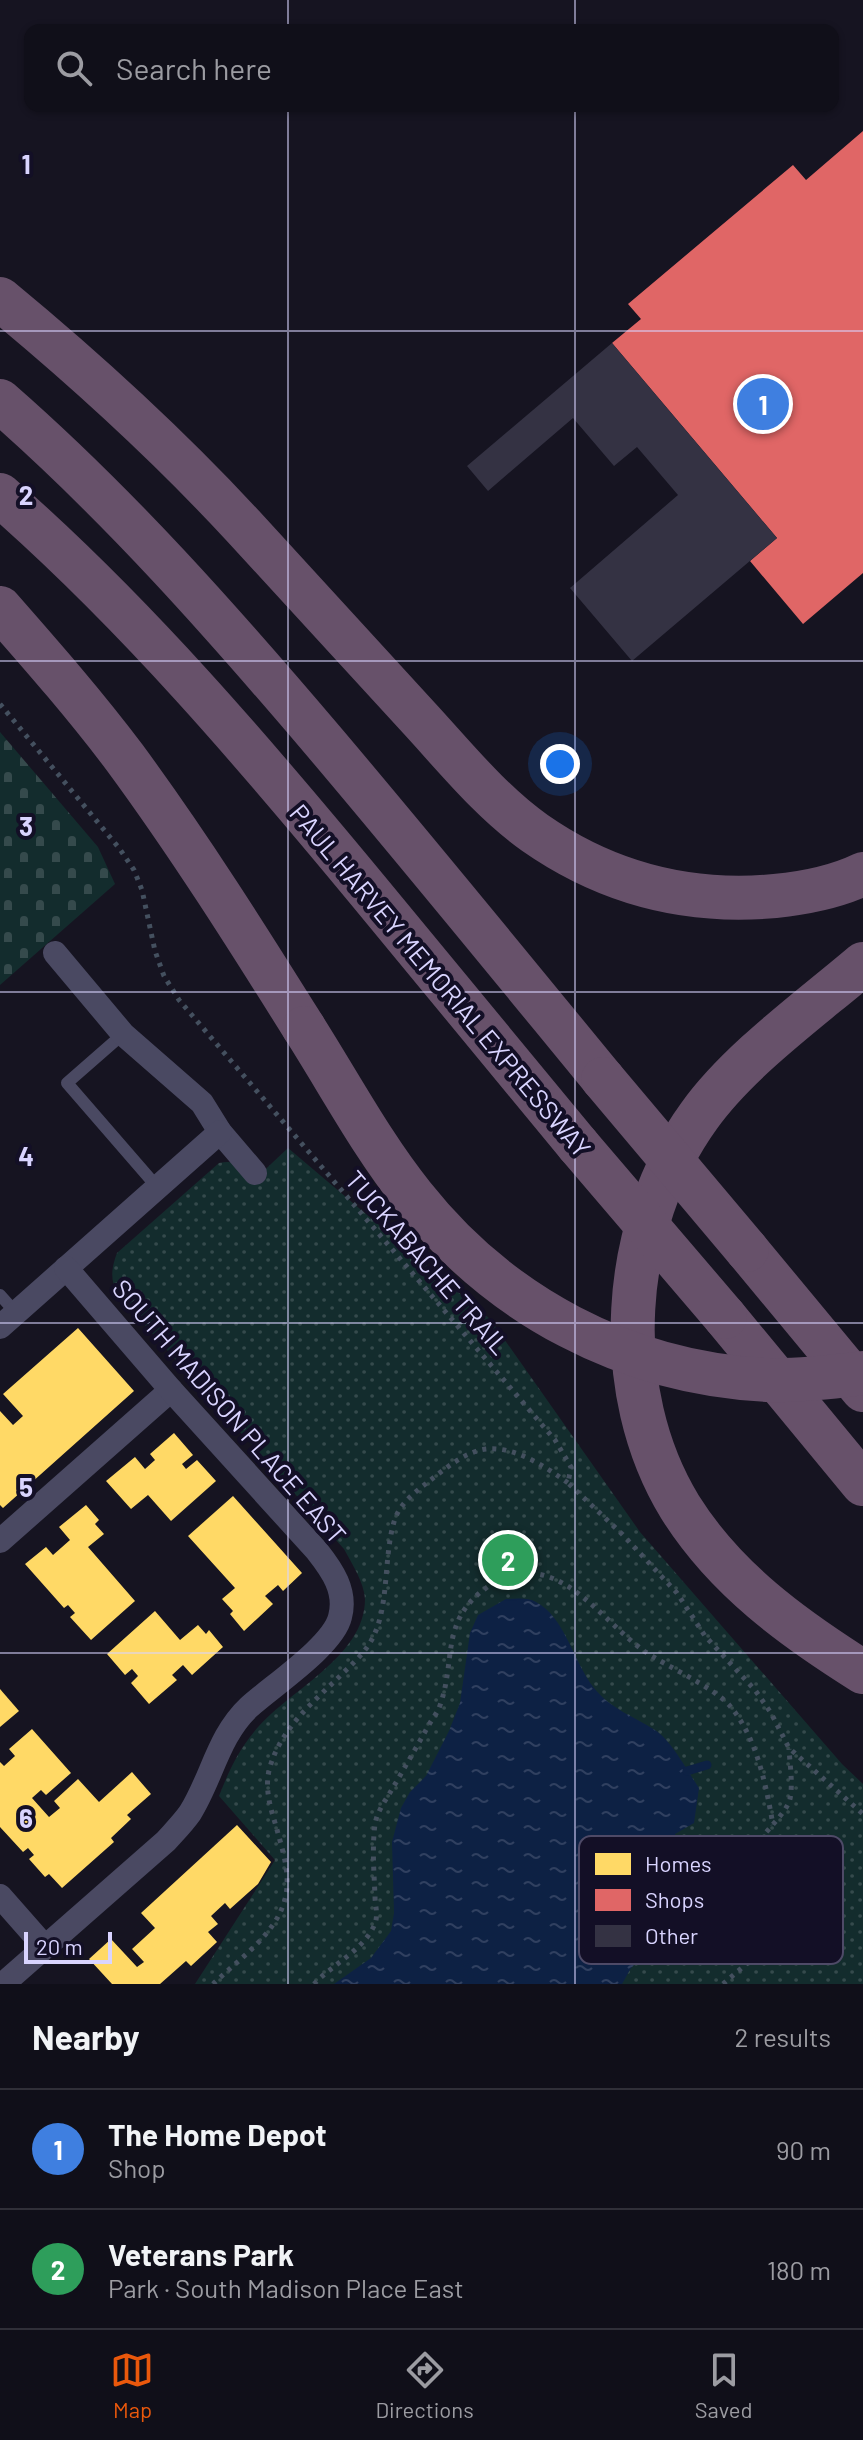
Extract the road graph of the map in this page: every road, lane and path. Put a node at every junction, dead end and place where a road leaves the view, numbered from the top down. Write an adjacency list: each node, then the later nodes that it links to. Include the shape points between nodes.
1 (0, 299): 6 (highway, via 127,407 467,770 534,832 610,875 699,897 805,893)
2 (0, 401): 17 (highway, bridge, via 172,566)
3 (0, 495): 19 (highway, PAUL HARVEY MEMORIAL EXPRESSWAY, bridge, via 198,691)
4 (0, 608): 15 (highway, bridge, via 125,758 412,1195 460,1249 512,1293 578,1331 649,1360 707,1374 770,1380)
5 (0, 704): 18 (path, TUCKABACHE TRAIL, via 134,870 155,951 179,1000 555,1440 571,1467)
6 (863, 874)
7 (55, 953): 9 (street)
8 (863, 964): 21 (highway, via 741,1068 679,1145 641,1250 633,1332 647,1430 680,1507 761,1601)
9 (123, 1034): 10 (street, via 202,1103); 12 (lane, via 67,1083)
10 (220, 1132): 11 (street); 12 (street)
11 (255, 1173)
12 (158, 1188): 13 (street)
13 (66, 1268): 14 (street); 16 (street, SOUTH MADISON PLACE EAST)
14 (5, 1311)
15 (863, 1373)
16 (171, 1390): 20 (street); 27 (street, SOUTH MADISON PLACE EAST, via 332,1570 343,1596 340,1620 325,1642 247,1708 223,1741 189,1815 166,1841)
17 (863, 1390)
18 (568, 1483): 22 (path, via 677,1593 705,1636 755,1690); 30 (path, via 540,1464 487,1449 451,1464 399,1509 373,1639 306,1709 279,1743 270,1766 270,1805 288,1883 284,1903 268,1932)
19 (863, 1484)
20 (0, 1541)
21 (863, 1672)
22 (789, 1748): 23 (path); 24 (path, via 790,1801)
23 (863, 1814)
24 (773, 1825): 25 (path); 31 (path, via 764,1776 730,1705 641,1648 561,1581 532,1573 504,1579 474,1598 459,1617 439,1709 375,1820 376,1923 365,1941)
25 (763, 1836)
26 (0, 1896): 27 (street)
27 (44, 1946): 29 (street)
28 (746, 1964): 32 (path)
29 (3, 1984)
30 (213, 1984)
31 (314, 1984)
32 (723, 1984)

